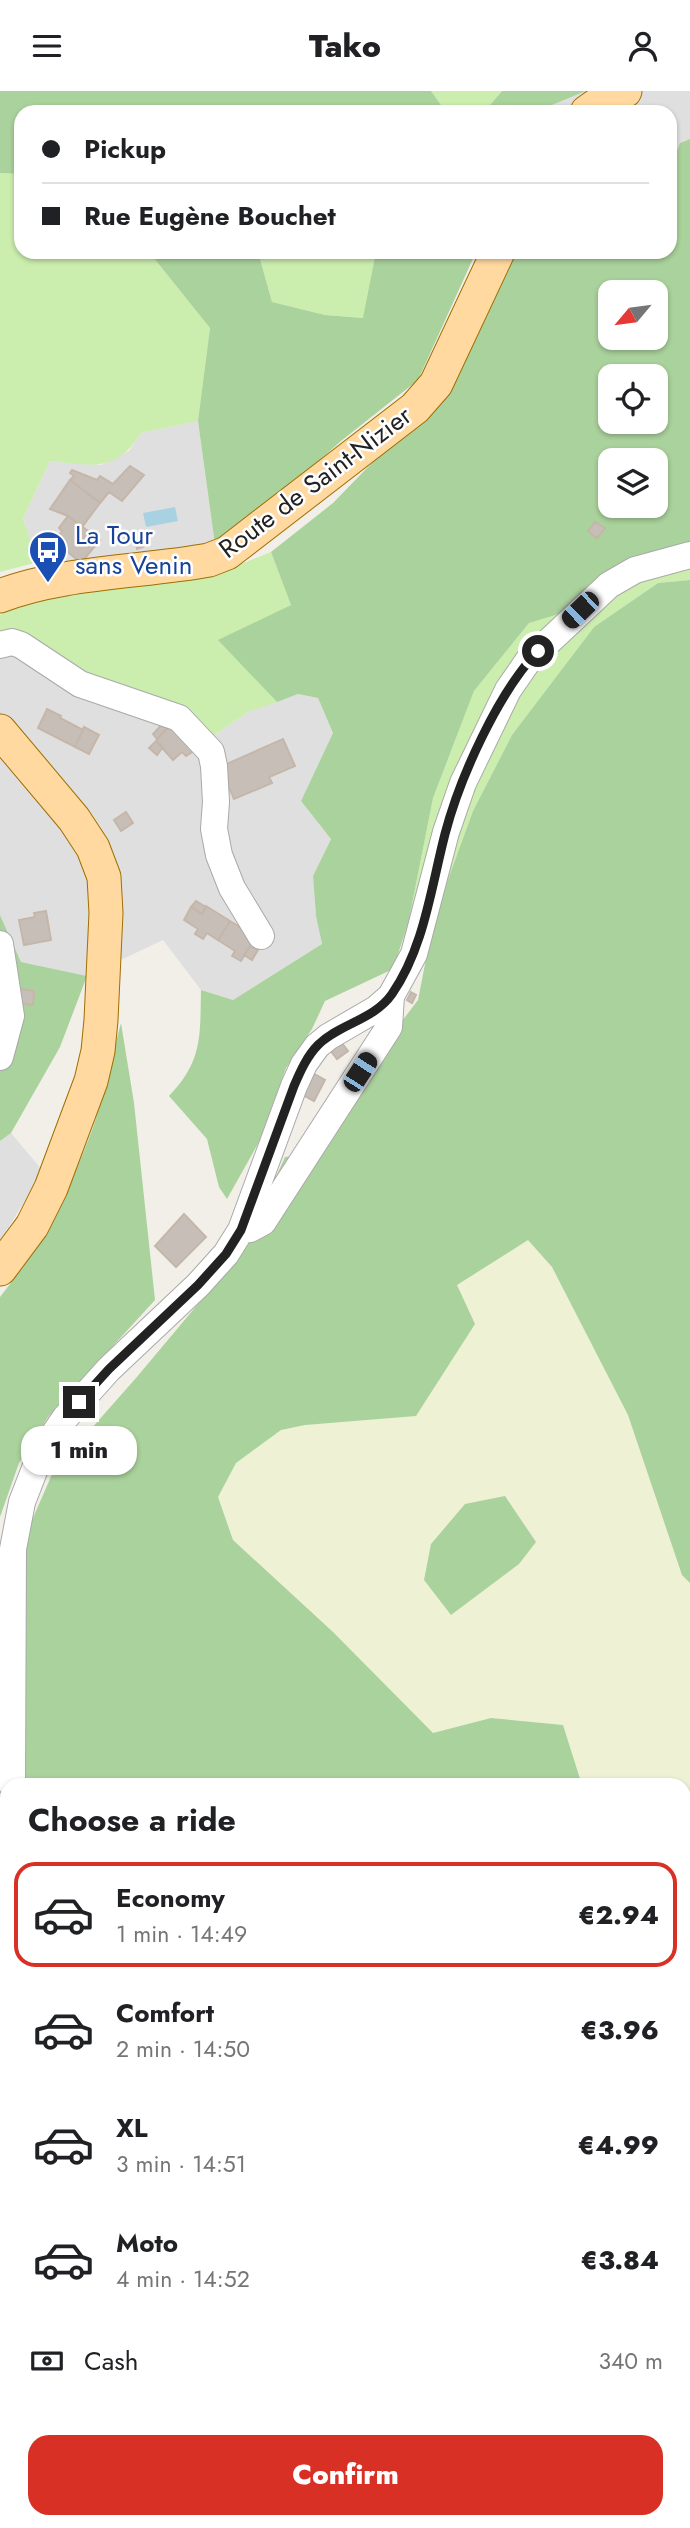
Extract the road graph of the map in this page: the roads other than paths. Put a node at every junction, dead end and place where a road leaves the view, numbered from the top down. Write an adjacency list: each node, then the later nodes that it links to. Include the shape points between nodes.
1 (625, 91): 2 (main road)
2 (596, 105)
3 (495, 259): 5 (main road, Route de Saint-Nizier, via 436,384 420,403 227,553 209,560 87,577)
4 (690, 555): 10 (street, via 662,561 609,585 528,661 474,756 446,832 414,954)
5 (0, 596)
6 (0, 645): 8 (street, via 21,645 80,684 178,718 197,736 211,752 214,766 214,829 219,855 232,888)
7 (0, 730): 13 (main road, via 93,848 104,877 106,913 101,1020 90,1081 39,1213)
8 (261, 936)
9 (0, 944): 11 (street, via 11,1016)
10 (391, 996): 12 (street, via 389,1027 314,1146 263,1222); 12 (street, via 328,1037 304,1064)
11 (0, 1057)
12 (241, 1230): 14 (street, via 198,1285 109,1369 65,1418 41,1453 22,1501 13,1549)
13 (0, 1269)
14 (12, 1778)

